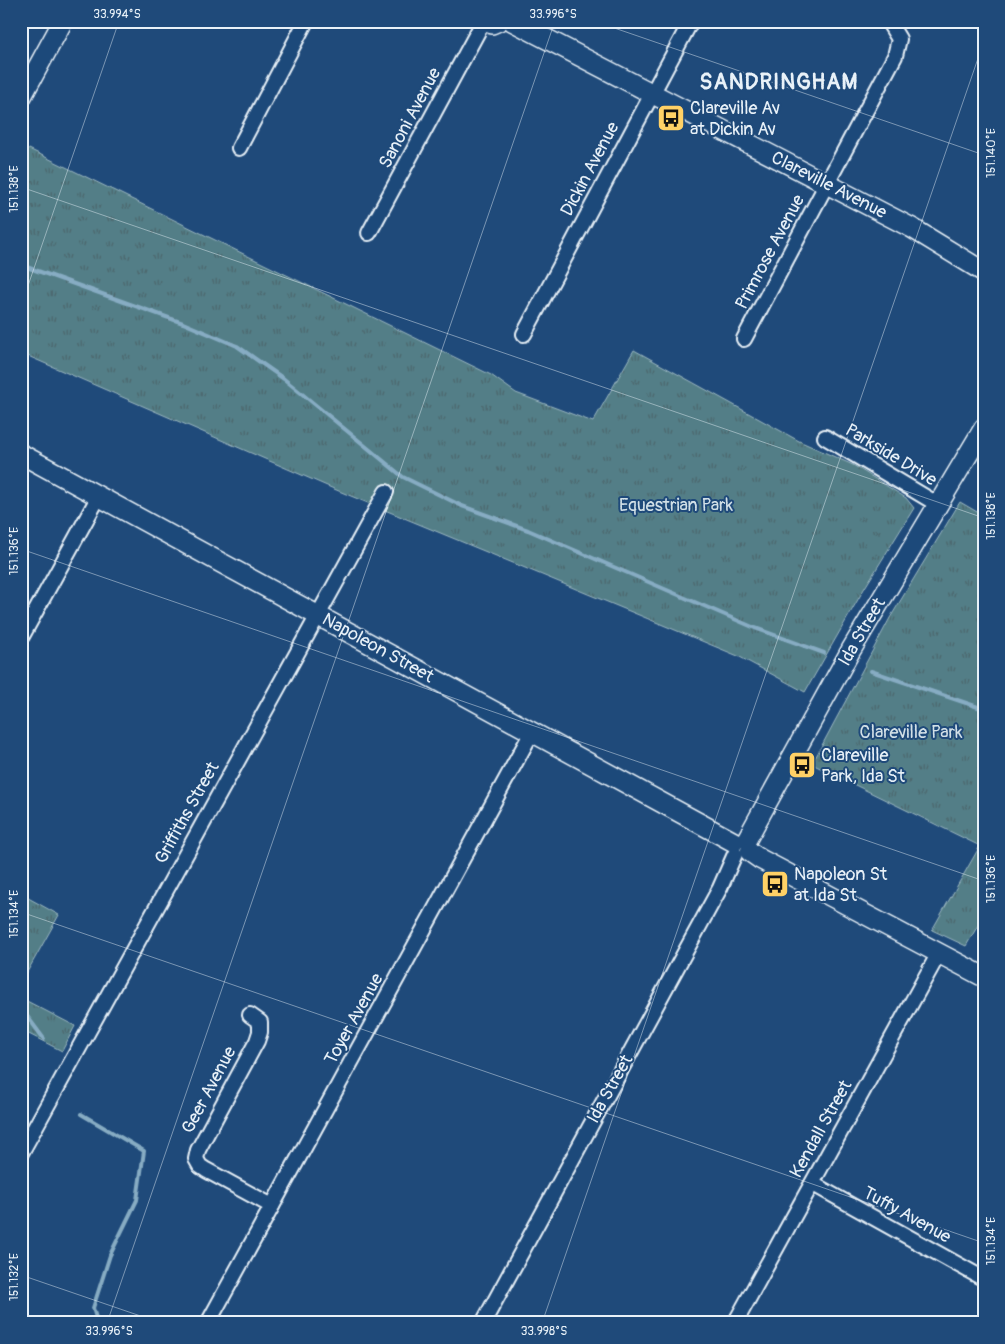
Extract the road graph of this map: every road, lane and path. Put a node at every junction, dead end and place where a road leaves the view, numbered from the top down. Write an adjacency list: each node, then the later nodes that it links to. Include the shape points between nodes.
1 (63, 21): 8 (street)
2 (306, 21): 9 (street)
3 (512, 21): 7 (street, Clareville Avenue)
4 (691, 21): 7 (street, Dickin Avenue)
5 (888, 21): 10 (street, Primrose Avenue, via 898,40 895,56)
6 (488, 22): 11 (street, Sanoni Avenue)
7 (651, 94): 10 (street, Clareville Avenue); 13 (street, Dickin Avenue)
8 (21, 98)
9 (240, 148)
10 (827, 184): 12 (street, Clareville Avenue, via 912,228); 14 (street, Primrose Avenue)
11 (369, 232)
12 (984, 272)
13 (524, 334)
14 (744, 339)
15 (984, 428): 20 (street, Ida Street)
16 (824, 437): 20 (street, Parkside Drive)
17 (21, 454): 19 (street, Napoleon Street)
18 (386, 492): 21 (street, Griffiths Street)
19 (99, 496): 21 (street, Napoleon Street); 22 (street)
20 (938, 504): 24 (street, Ida Street, via 851,650)
21 (318, 616): 23 (street, Napoleon Street); 28 (street, Griffiths Street)
22 (21, 638)
23 (532, 732): 24 (street, Napoleon Street); 30 (street, Toyer Avenue)
24 (742, 847): 25 (street, Napoleon Street); 33 (street, Ida Street)
25 (938, 953): 26 (street, Napoleon Street); 29 (street, Kendall Street)
26 (984, 977)
27 (250, 1015): 30 (street, Geer Avenue, via 260,1022 257,1041 196,1159 206,1170)
28 (21, 1153)
29 (812, 1184): 31 (street, Tuffy Avenue); 34 (street, Kendall Street)
30 (272, 1206): 32 (street, Toyer Avenue)
31 (984, 1279)
32 (208, 1323)
33 (483, 1323)
34 (735, 1323)

